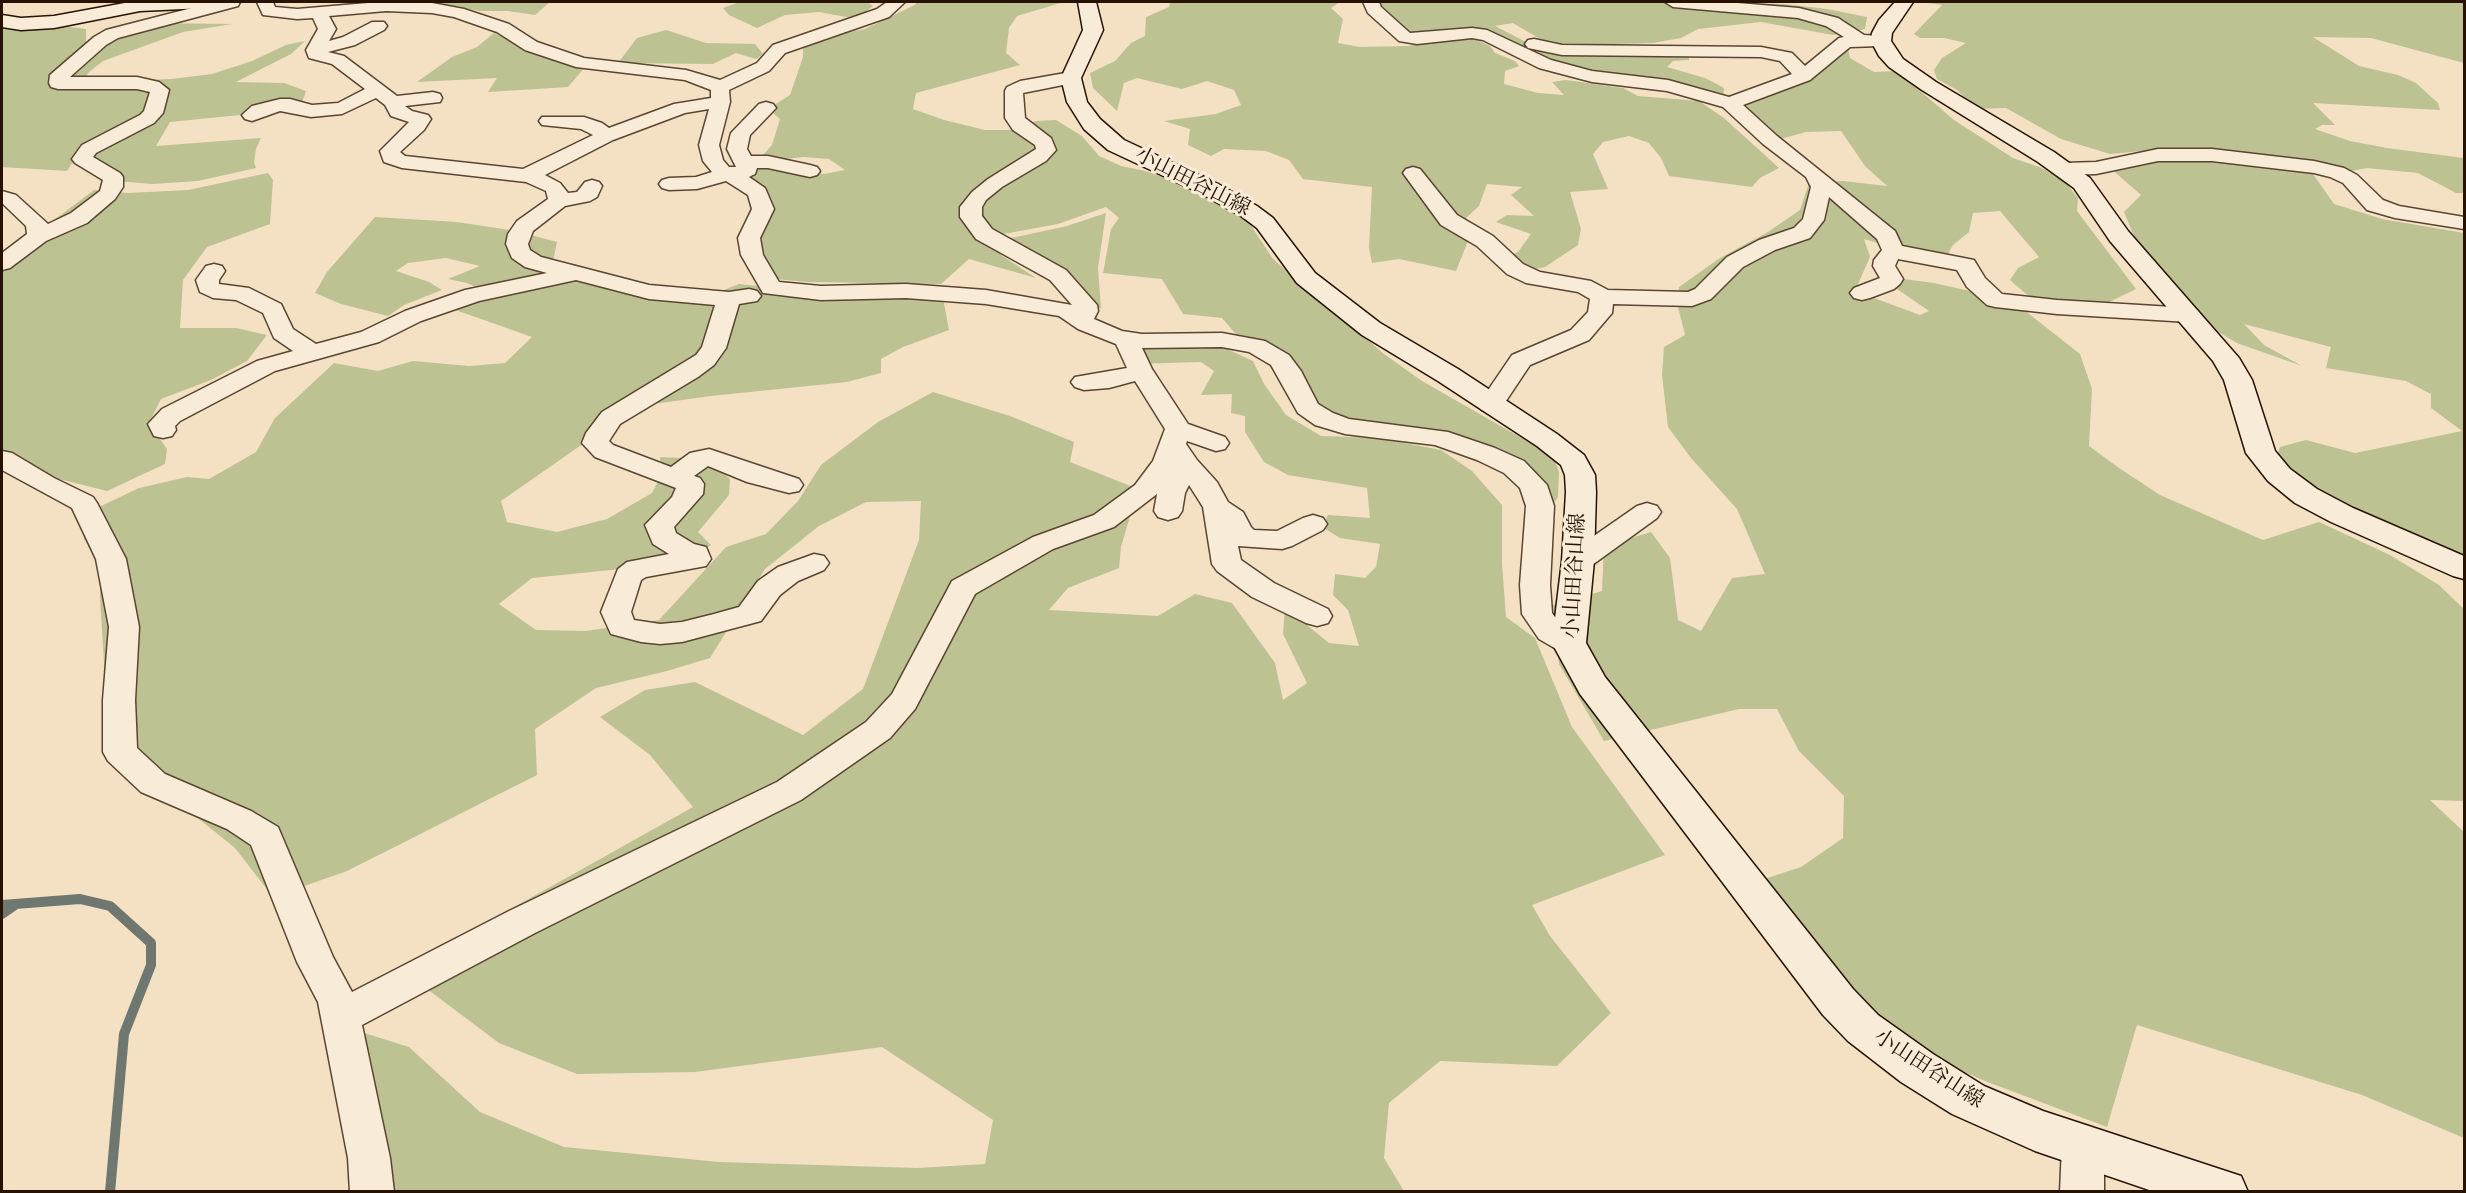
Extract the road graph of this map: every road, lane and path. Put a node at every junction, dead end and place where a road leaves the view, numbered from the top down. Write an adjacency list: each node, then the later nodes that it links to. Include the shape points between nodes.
1 (204, 2): 10 (main road, via 140,5 54,22)
2 (232, 2): 43 (street, via 112,34 57,79 58,83 136,83 160,90 153,113 147,119 89,149 82,159 113,177 108,195 79,218)
3 (265, 2): 9 (street, via 269,11 279,14)
4 (897, 2): 20 (street, via 883,13 779,49 763,67)
5 (1088, 2): 18 (main road, via 1093,30)
6 (1371, 2): 12 (street, via 1406,37 1436,39 1472,33)
7 (1673, 2): 13 (street, via 1799,13 1832,22)
8 (1904, 2): 13 (main road)
9 (319, 13): 15 (street, via 327,29); 20 (street, via 402,6 441,10 503,28 531,46 582,63 687,75)
10 (2, 21)
11 (378, 26): 15 (street, via 349,41)
12 (1501, 40): 16 (street, via 1562,50 1737,50); 21 (street, via 1545,64 1592,76)
13 (1871, 40): 17 (street, via 1845,42); 30 (main road, via 1929,86)
14 (1758, 44): 16 (street)
15 (315, 50): 19 (street, via 315,54 338,60)
16 (1785, 57): 17 (street)
17 (1804, 76): 21 (street)
18 (1071, 78): 53 (street, via 1014,91 1015,118 1044,142 1046,150 979,196 971,207 971,217 984,234 1058,275 1085,305); 58 (main road, 小山田谷山線, via 1083,113 1116,145 1249,211 1265,223 1306,278 1371,329)
19 (376, 91): 23 (street); 25 (street, via 342,108 311,111 280,105)
20 (720, 94): 27 (street); 31 (street, via 709,145 713,161 722,171)
21 (1734, 94): 28 (street)
22 (433, 98): 23 (street)
23 (393, 102): 29 (street, via 398,112 421,119 390,151 391,158)
24 (766, 108): 31 (street, via 741,133)
25 (252, 115)
26 (549, 121): 27 (street, via 588,118)
27 (606, 136): 36 (street)
28 (1777, 145): 35 (street); 37 (street, via 1794,148)
29 (402, 162): 33 (street, via 402,166); 36 (street)
30 (2064, 169): 42 (street, via 2096,168 2158,155 2212,155 2314,167 2350,179 2375,205); 52 (main road, via 2087,188 2119,236)
31 (734, 170): 32 (street, via 768,162); 38 (street, via 697,183); 48 (street, via 758,192 763,208 749,238 752,255)
32 (810, 171)
33 (425, 172)
34 (1413, 173): 50 (street, via 1449,220 1485,241 1515,269 1534,278 1583,286)
35 (1814, 174): 44 (street, via 1887,236); 50 (street, via 1821,187 1813,220 1802,233 1735,262 1703,294 1692,299)
36 (526, 176): 41 (street, via 553,187)
37 (1849, 177)
38 (669, 184)
39 (592, 186): 41 (street, via 583,197)
40 (2, 197): 43 (street, via 37,224)
41 (559, 201): 47 (street, via 525,226 517,244 520,253 533,262)
42 (2464, 223)
43 (38, 236): 45 (street)
44 (1893, 251): 49 (street, via 1884,266 1892,279); 52 (street, via 1966,265 1975,282 1995,300)
45 (2, 263)
46 (214, 271): 55 (street, via 207,280 208,287 213,291 240,293 273,309 283,333)
47 (573, 274): 51 (street, via 649,292); 55 (street, via 473,295 413,316 370,337)
48 (771, 288): 51 (street); 53 (street, via 821,293 906,291 1048,297)
49 (1862, 293)
50 (1602, 297): 58 (street, via 1600,313 1580,335 1521,360)
51 (729, 299): 63 (street, via 714,348 705,360 611,418 598,433 595,443 604,452)
52 (2189, 315): 71 (main road, via 2233,370 2261,453 2279,475 2306,496 2342,515)
53 (1081, 321): 54 (street)
54 (1125, 338): 56 (street); 73 (street, via 1222,340 1256,346 1280,360 1307,408 1324,419 1345,426 1439,438 1514,467 1533,485 1540,506 1537,614 1550,632)
55 (312, 353): 59 (street, via 266,366 234,381 171,415 161,424)
56 (1141, 372): 57 (street); 61 (street)
57 (1084, 382)
58 (1491, 405): 69 (main road, 小山田谷山線, via 1574,461 1581,492)
59 (163, 430)
60 (1216, 443): 61 (street, via 1192,433)
61 (1179, 446): 65 (street); 66 (street); 74 (street, via 1145,491 1104,522 1043,543 963,588 904,702 878,730 789,791 522,922)
62 (4, 462): 74 (street, via 83,503 111,559 124,627 120,752 153,783 239,820 266,837 312,953 337,1001)
63 (674, 478): 64 (street, via 709,457); 70 (street, via 690,484 689,494 659,525 663,538 696,554 696,559 637,569 628,576 616,612 622,627 660,634 682,632 750,614 769,588 788,574)
64 (789, 485)
65 (1218, 507): 68 (street, via 1233,518 1238,531 1247,539 1282,540); 72 (street, via 1230,589 1285,600)
66 (1168, 511)
67 (1647, 512): 69 (street)
68 (1313, 524)
69 (1578, 561): 73 (main road, 小山田谷山線)
70 (814, 563)
71 (2464, 569)
72 (1317, 616)
73 (1569, 643): 75 (main road, 小山田谷山線, via 1592,685 1838,1002 1863,1028 1968,1100)
74 (340, 1017): 76 (street, via 369,1158)
75 (2083, 1146): 77 (street); 78 (main road, 小山田谷山線)
76 (372, 1191)
77 (2082, 1191)
78 (2224, 1191)

